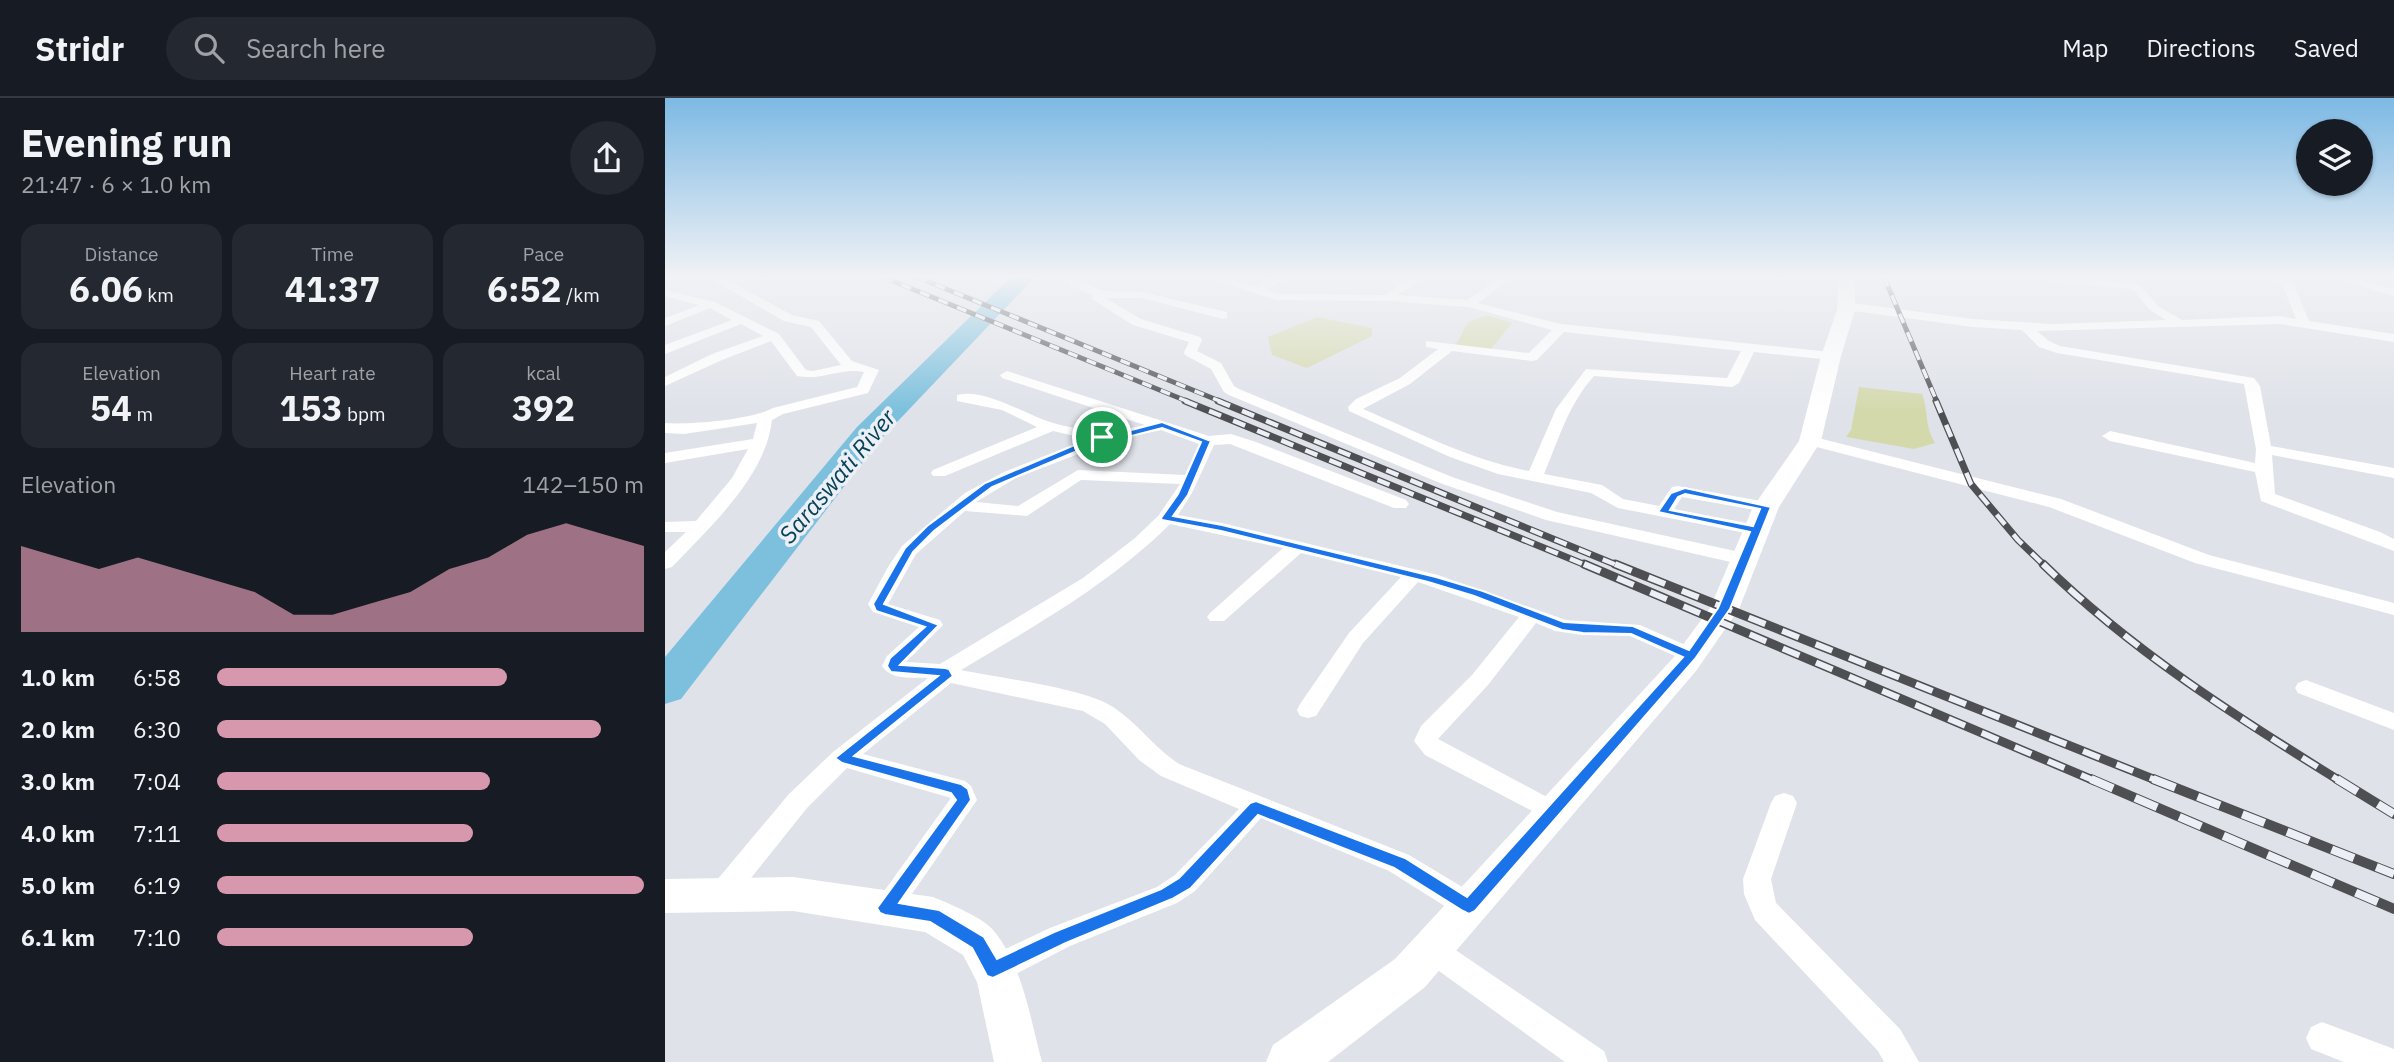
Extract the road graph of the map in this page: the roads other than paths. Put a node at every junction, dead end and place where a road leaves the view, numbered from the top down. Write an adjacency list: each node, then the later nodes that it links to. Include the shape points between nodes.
1 (737, 322): 19 (street)
2 (747, 322): 14 (street)
3 (806, 322): 21 (street, via 815,324)
4 (1137, 322): 49 (street, via 1196,340 1190,352 1216,366 1234,392 1446,480 1552,516)
5 (1538, 322): 13 (street)
6 (1840, 322): 20 (main road)
7 (2000, 322): 12 (street)
8 (2177, 322): 11 (street)
9 (2214, 322): 11 (street)
10 (2303, 322): 15 (street)
11 (2180, 324): 12 (street)
12 (2026, 327): 36 (street, via 2057,349 2249,381)
13 (1561, 328): 17 (street, via 1532,357); 18 (street)
14 (773, 336): 21 (street, via 802,373); 23 (street)
15 (2394, 338)
16 (1431, 344): 17 (street)
17 (1450, 346): 41 (street, via 1405,381 1361,402 1356,411 1456,454)
18 (1749, 348): 20 (street); 41 (street, via 1734,382 1728,383 1591,372 1556,418)
19 (665, 350)
20 (1831, 356): 34 (main road)
21 (853, 366): 27 (street, via 873,370 867,388)
22 (1007, 375): 24 (street)
23 (665, 382)
24 (1049, 388): 26 (street); 28 (street)
25 (962, 398): 26 (street)
26 (1006, 407): 29 (street)
27 (763, 419): 30 (street); 35 (street)
28 (1162, 425): 32 (street); 33 (street)
29 (1050, 427): 32 (street); 39 (street)
30 (665, 428)
31 (2110, 436): 38 (street)
32 (1102, 437): 44 (street, via 999,480)
33 (1206, 441): 42 (street); 43 (street, via 1231,439 1251,445)
34 (1810, 441): 49 (main road); 54 (street, via 2055,503 2202,559)
35 (762, 442): 37 (street); 47 (street)
36 (2265, 449): 38 (street); 40 (street)
37 (665, 458)
38 (2263, 469): 50 (street, via 2265,493 2272,500)
39 (939, 473)
40 (2394, 473)
41 (1534, 478): 45 (street, via 1595,489 1618,503)
42 (1189, 480): 44 (street, via 1080,475 1021,512); 46 (street)
43 (1400, 504)
44 (961, 505): 58 (street, via 909,550 879,604 885,612 933,625 893,666)
45 (1663, 512): 49 (street); 49 (street, via 1678,491)
46 (1166, 518): 51 (street); 58 (street, via 1093,579)
47 (699, 526): 48 (street); 52 (street)
48 (665, 527)
49 (1755, 532): 57 (main road, via 1724,609)
50 (2394, 546)
51 (1295, 548): 53 (street); 56 (street)
52 (665, 563)
53 (1414, 575): 55 (street); 60 (street, via 1356,638)
54 (2394, 609)
55 (1532, 614): 57 (street, via 1571,628 1633,630); 65 (street, via 1426,741 1433,749)
56 (1217, 617)
57 (1691, 656): 65 (main road)
58 (946, 674): 62 (street); 64 (street, via 1106,710 1153,761)
59 (2306, 688): 61 (street)
60 (1308, 710)
61 (2394, 722)
62 (842, 758): 66 (street, via 798,801); 69 (street, via 963,793 958,810)
63 (1784, 803): 76 (street, via 1757,879 1765,911 1889,1040)
64 (1256, 807): 68 (street, via 1399,863); 71 (street, via 1176,889)
65 (1553, 812): 68 (main road)
66 (721, 895): 67 (main road); 69 (main road, via 793,894)
67 (665, 896)
68 (1469, 906): 70 (main road)
69 (885, 908): 71 (main road, via 933,915 978,942)
70 (1431, 949): 74 (main road, via 1410,973); 75 (street)
71 (993, 970): 73 (main road)
72 (2322, 1038): 77 (street)
73 (1018, 1062)
74 (1290, 1062)
75 (1592, 1062)
76 (1903, 1062)
77 (2386, 1062)

